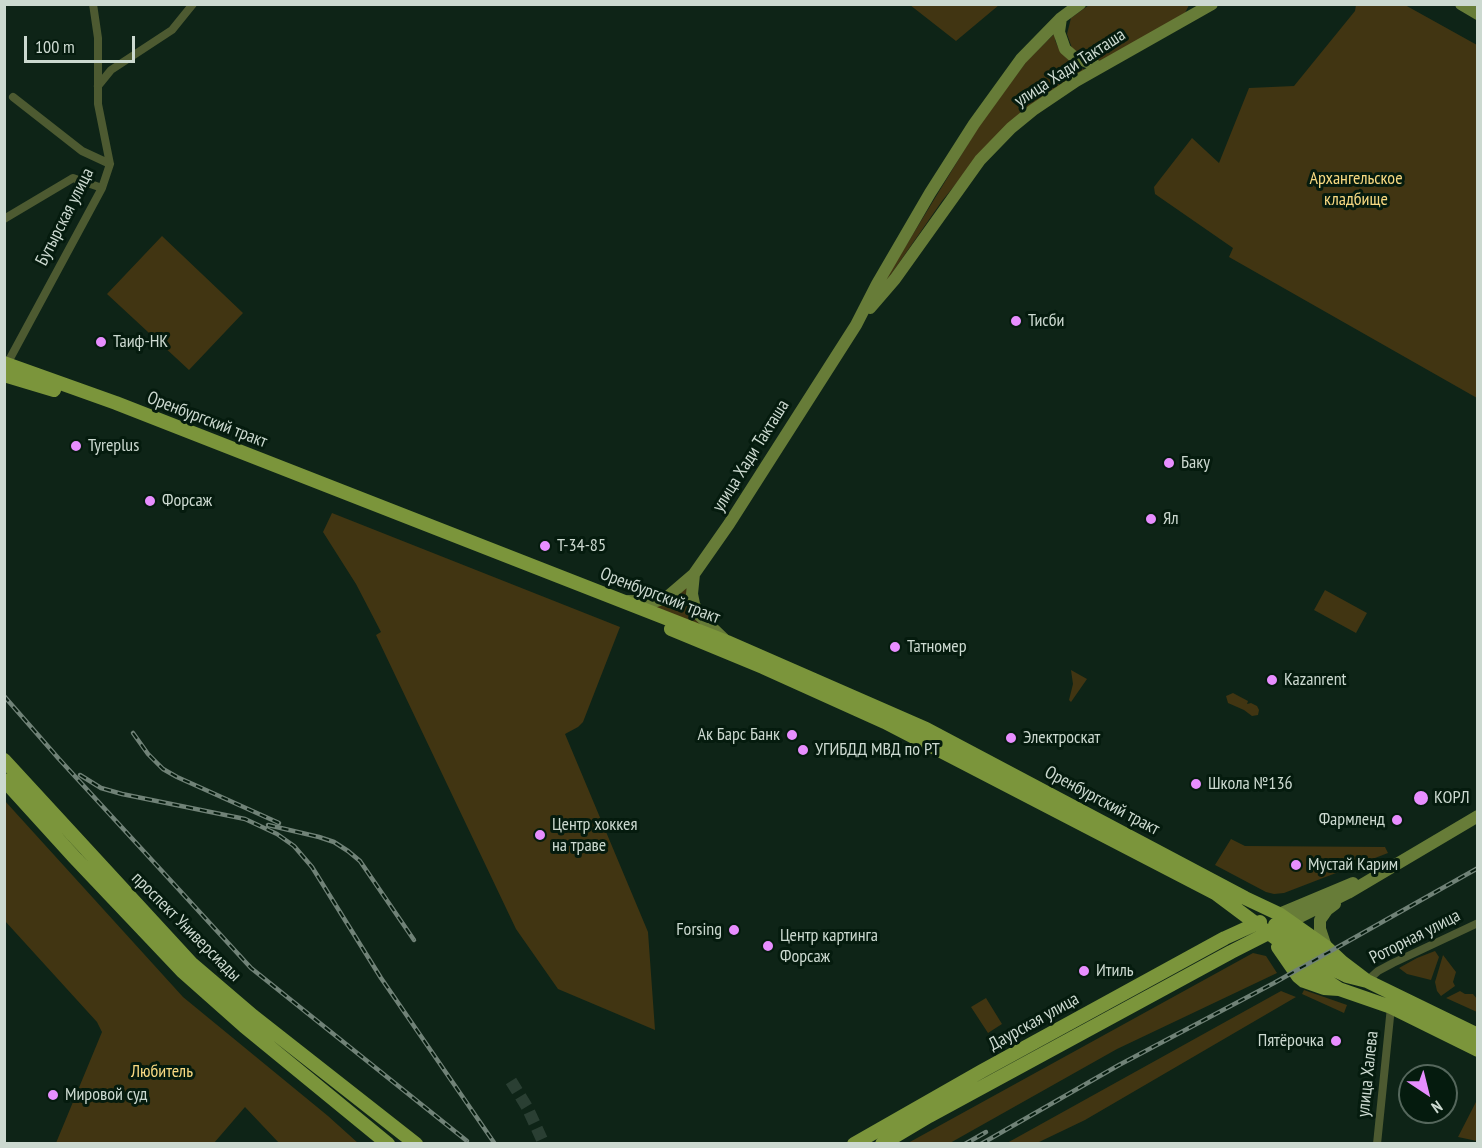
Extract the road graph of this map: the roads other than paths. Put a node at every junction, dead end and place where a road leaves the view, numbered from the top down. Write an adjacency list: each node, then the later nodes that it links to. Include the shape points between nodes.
1 (93, 4): 11 (street, Бутырская улица)
2 (193, 4): 11 (street, via 172,30 111,70)
3 (1080, 4): 8 (street, улица Хади Такташа)
4 (1191, 4): 9 (street)
5 (1212, 4): 9 (street, улица Хади Такташа)
6 (1461, 4): 7 (street)
7 (1478, 14)
8 (1061, 18): 10 (street, via 1059,32 1065,49); 16 (street, улица Хади Такташа, via 1022,59 974,124 924,203)
9 (1184, 21): 10 (street, улица Хади Такташа)
10 (1099, 67): 16 (street, улица Хади Такташа, via 1033,110 980,160)
11 (98, 86): 13 (street, Бутырская улица)
12 (13, 97): 13 (street, via 82,151)
13 (110, 164): 14 (street, Бутырская улица)
14 (102, 188): 15 (street, via 73,178); 17 (street, Бутырская улица)
15 (4, 219)
16 (856, 325): 18 (street, улица Хади Такташа)
17 (5, 367): 19 (main road, Оренбургский тракт, via 116,403); 27 (main road, Оренбургский тракт, via 65,394 632,612 763,667 922,740 1215,892)
18 (694, 574): 19 (street, улица Хади Такташа, via 666,598 652,602); 20 (street, via 692,594 699,615)
19 (623, 601): 20 (main road, Оренбургский тракт)
20 (727, 642): 28 (main road, Оренбургский тракт, via 926,729 1245,898)
21 (4, 760): 36 (main road, проспект Универсиады, via 191,963)
22 (4, 780): 35 (main road, проспект Универсиады, via 182,971)
23 (1478, 816): 24 (street, Даурская улица)
24 (1398, 864): 25 (street, Даурская улица); 28 (street, Даурская улица)
25 (1348, 893): 28 (street, Даурская улица); 29 (street, via 1320,920)
26 (1478, 923): 30 (street, Роторная улица, via 1393,963)
27 (1255, 924): 28 (main road, Даурская улица); 28 (main road, Оренбургский тракт); 34 (main road, Даурская улица)
28 (1279, 924): 29 (main road); 30 (main road, via 1327,966); 31 (main road, via 1290,949 1316,973 1339,989); 34 (main road, Даурская улица)
29 (1326, 946): 30 (main road)
30 (1367, 981): 32 (main road)
31 (1391, 1007): 33 (main road); 39 (street, улица Халева)
32 (1478, 1035)
33 (1478, 1050)
34 (925, 1110): 37 (main road, Даурская улица); 38 (main road, Даурская улица)
35 (388, 1143)
36 (416, 1143)
37 (854, 1143)
38 (882, 1143)
39 (1377, 1143)

